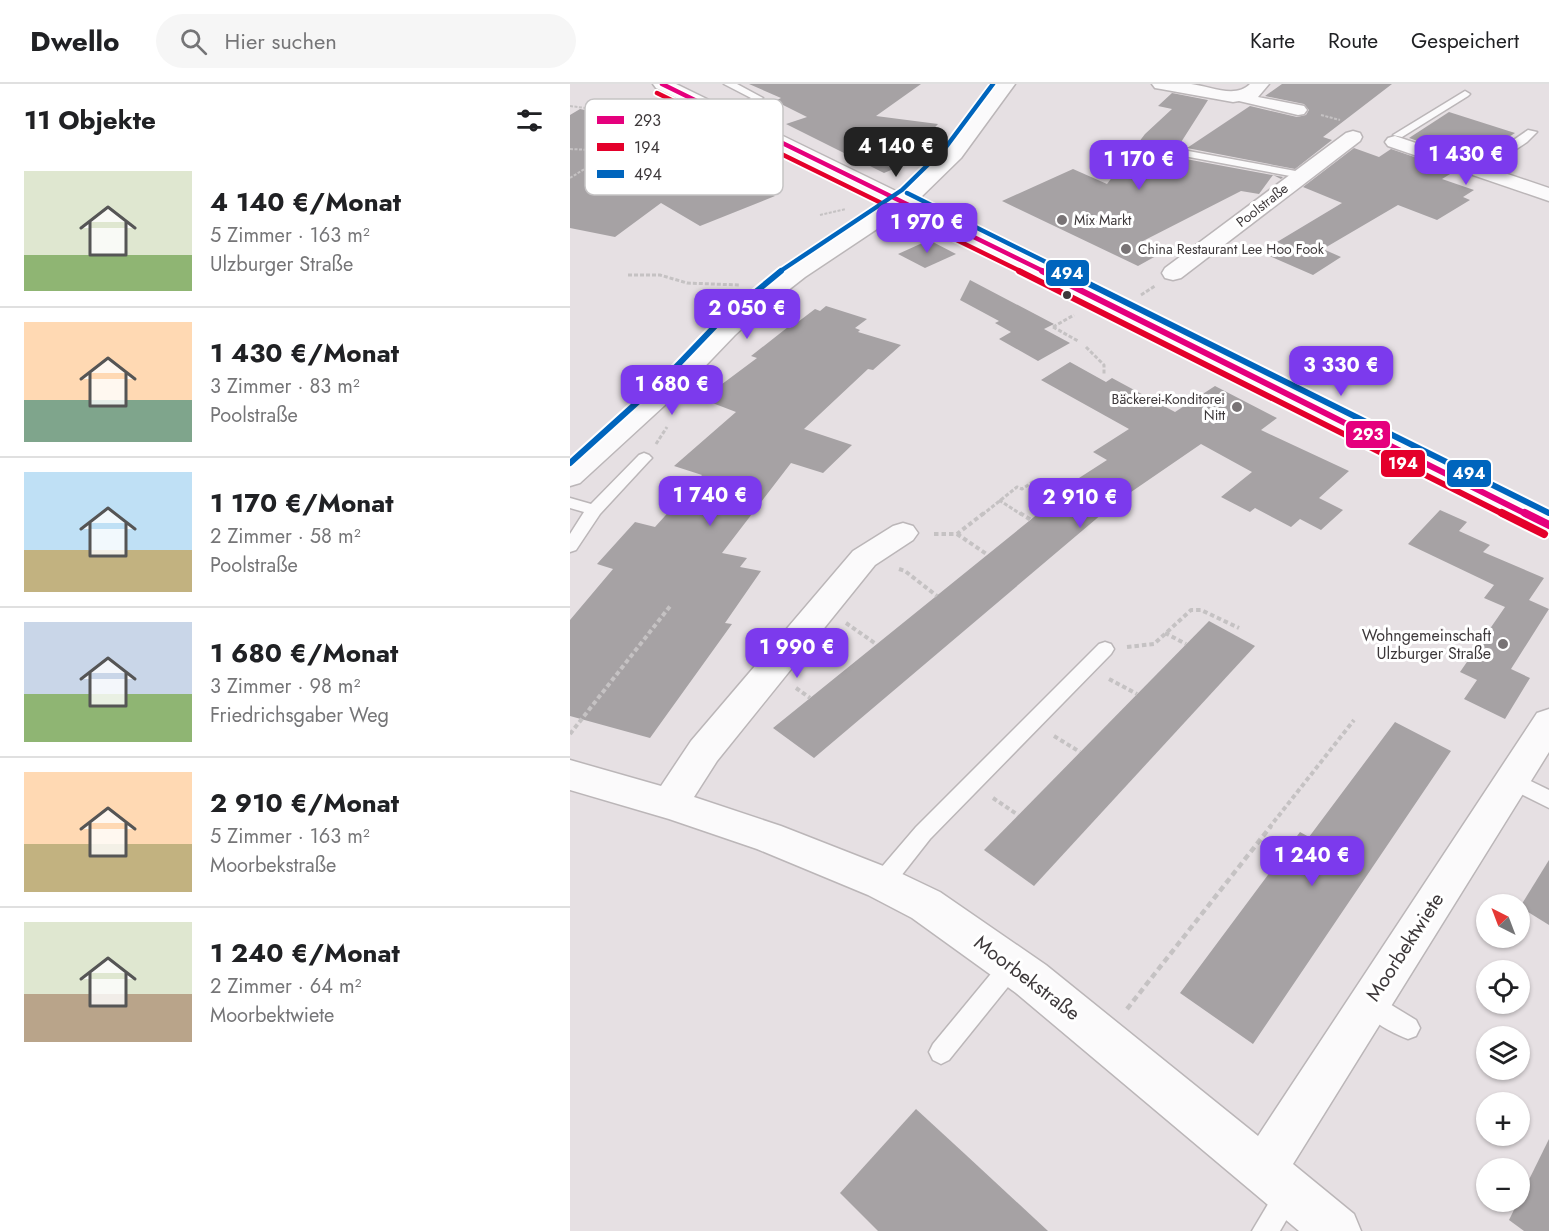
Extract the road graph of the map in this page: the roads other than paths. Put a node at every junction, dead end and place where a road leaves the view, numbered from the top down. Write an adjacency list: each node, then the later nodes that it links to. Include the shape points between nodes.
1 (662, 84): 8 (main road)
2 (729, 84): 9 (lane)
3 (1006, 84): 18 (main road, via 954,154)
4 (1161, 84): 7 (main road, via 1220,96)
5 (1260, 84): 7 (main road)
6 (1465, 94): 12 (lane)
7 (1242, 96): 10 (main road)
8 (692, 99)
9 (756, 99)
10 (1298, 110)
11 (1532, 132): 15 (lane)
12 (1374, 136): 15 (main road); 16 (main road, Poolstraße)
13 (783, 144): 18 (main road)
14 (1145, 146): 16 (lane)
15 (1477, 170): 17 (main road)
16 (1301, 175): 19 (main road, Poolstraße)
17 (1549, 195)
18 (902, 202): 21 (main road, via 797,272 726,330 680,378); 24 (main road)
19 (1173, 273)
20 (644, 458): 23 (lane)
21 (570, 477)
22 (570, 503): 23 (lane)
23 (594, 510): 26 (lane)
24 (1549, 525)
25 (903, 533): 32 (main road, via 864,558 704,751)
26 (570, 546)
27 (1105, 649): 33 (lane, via 923,833)
28 (1549, 723): 30 (main road, Moorbektwiete)
29 (570, 775): 32 (main road, Moorbekstraße)
30 (1512, 780): 31 (lane); 35 (main road, Moorbektwiete)
31 (1549, 800)
32 (669, 804): 33 (main road, Moorbekstraße, via 768,837)
33 (882, 884): 34 (main road, Moorbekstraße, via 926,905)
34 (1012, 965): 37 (lane); 38 (main road, Moorbekstraße)
35 (1370, 1003): 36 (lane); 38 (main road, Moorbektwiete)
36 (1408, 1028)
37 (941, 1052)
38 (1276, 1182): 39 (lane); 40 (main road, Moorbekstraße)
39 (1265, 1231)
40 (1337, 1231)

